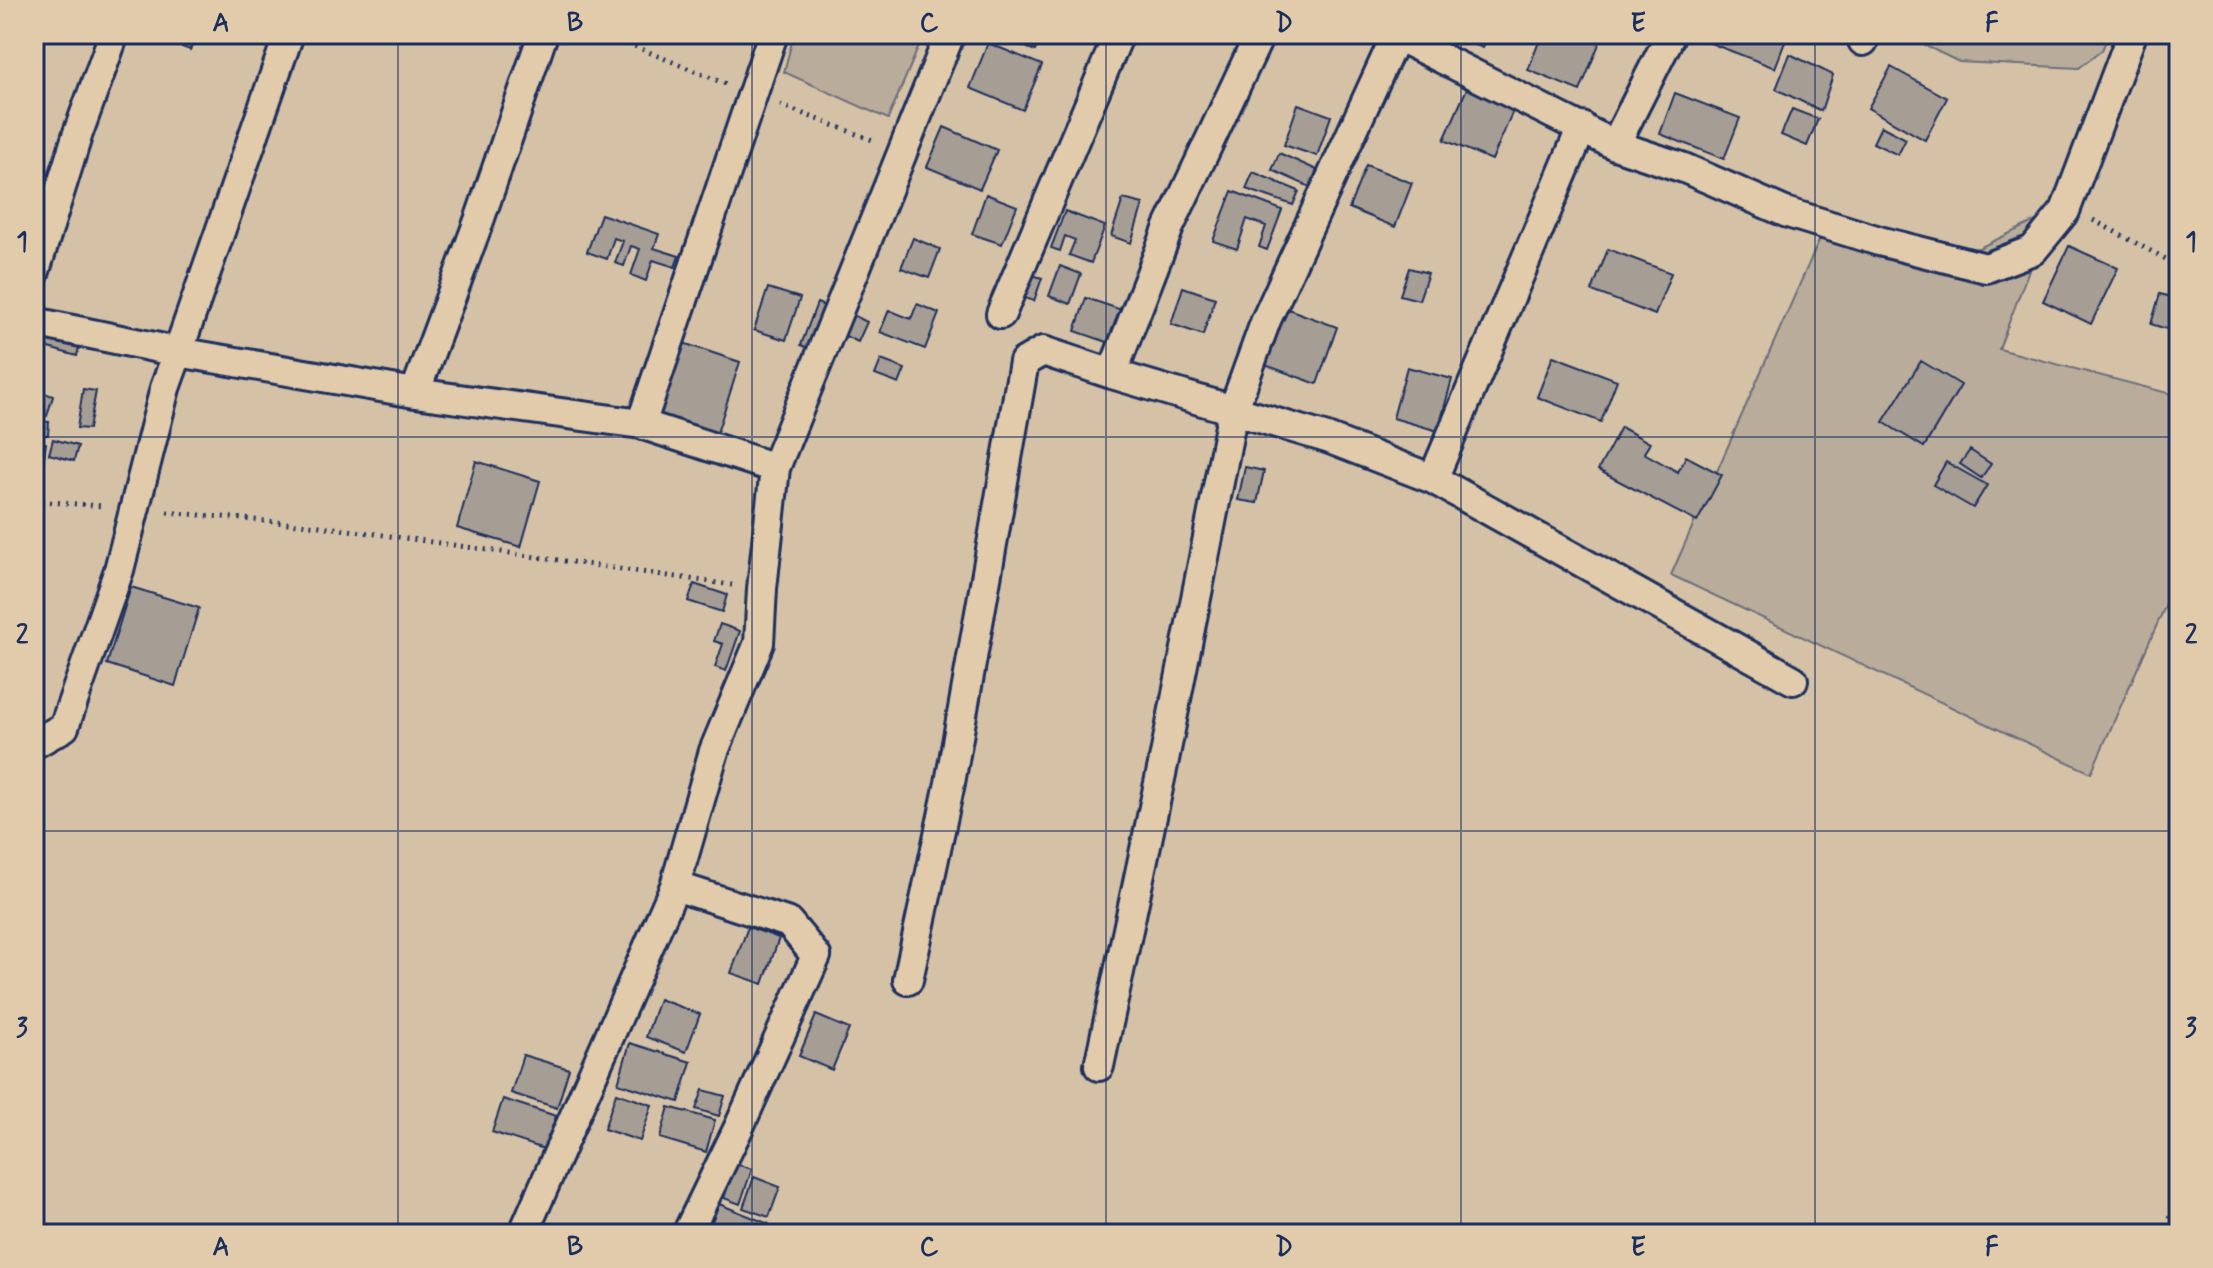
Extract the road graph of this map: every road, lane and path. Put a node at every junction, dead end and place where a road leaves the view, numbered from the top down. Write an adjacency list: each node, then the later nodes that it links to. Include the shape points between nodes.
1 (114, 34): 15 (street)
2 (289, 34): 18 (street)
3 (543, 34): 20 (street)
4 (773, 34): 22 (street)
5 (950, 34): 23 (street)
6 (1119, 34): 16 (street)
7 (1260, 34): 19 (street, via 1169,227)
8 (1671, 34): 12 (street)
9 (2132, 34): 13 (street)
10 (1394, 35): 11 (street); 21 (street, via 1266,320)
11 (1582, 127): 12 (street); 24 (street)
12 (1615, 145): 13 (street, via 1785,212 1986,268 2033,250)
13 (2068, 205): 14 (path)
14 (2179, 266)
15 (34, 274)
16 (1001, 314)
17 (34, 322): 18 (street)
18 (178, 352): 20 (street); 26 (street)
19 (1112, 374): 21 (street); 31 (street, via 1043,351 1024,362 950,783)
20 (415, 393): 22 (street)
21 (1233, 411): 24 (street, via 1327,438); 32 (street)
22 (641, 424): 23 (street)
23 (775, 468): 27 (street)
24 (1433, 479): 28 (street)
25 (34, 501): 26 (path)
26 (135, 509): 27 (path, via 320,526); 29 (street, via 64,727)
27 (762, 589): 30 (street, via 759,643 714,751)
28 (1793, 680)
29 (34, 744)
30 (675, 886): 34 (street); 35 (street, via 789,923 816,956)
31 (908, 980)
32 (1099, 1066)
33 (2179, 1185): 36 (path)
34 (523, 1234)
35 (687, 1234)
36 (2166, 1234)

